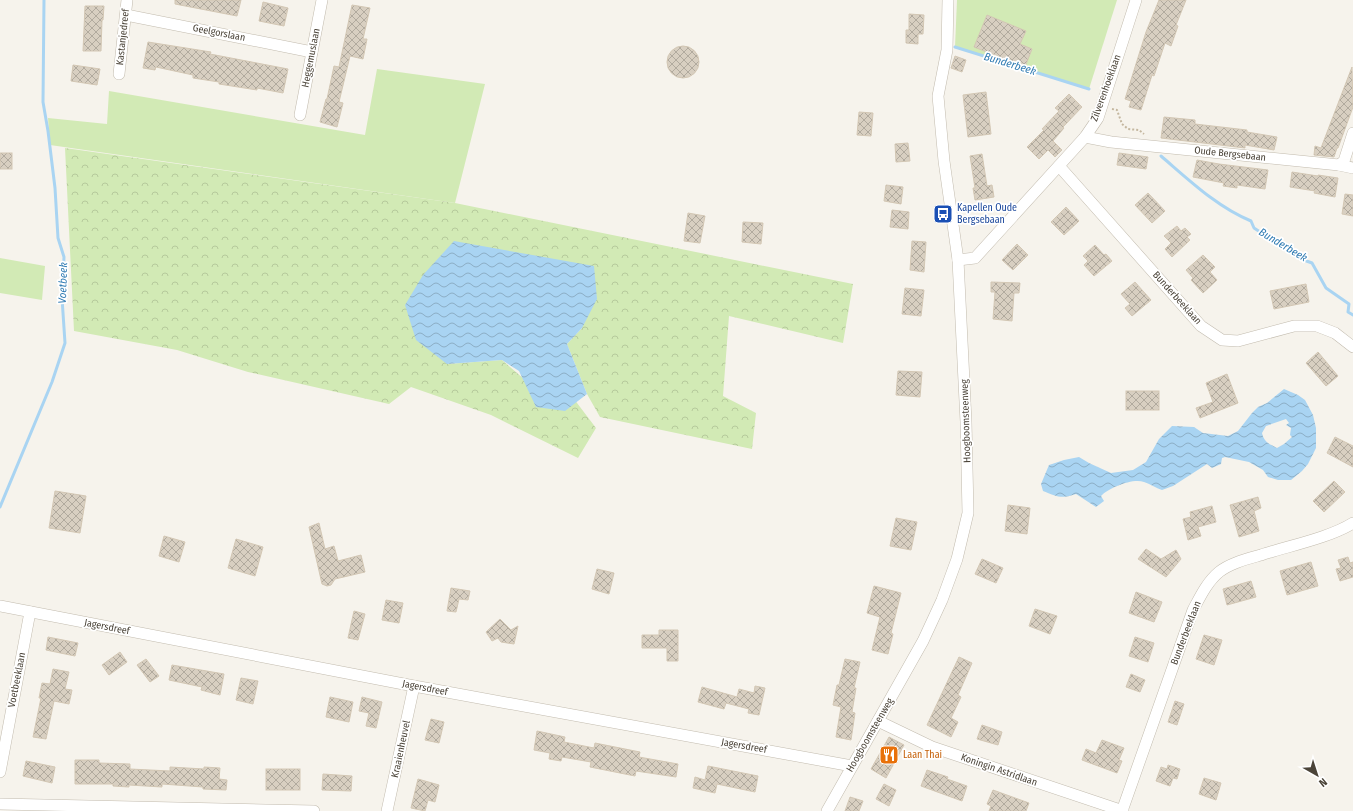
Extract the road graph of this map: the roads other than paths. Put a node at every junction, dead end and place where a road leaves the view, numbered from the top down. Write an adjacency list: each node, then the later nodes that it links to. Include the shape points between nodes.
1 (127, 0): 5 (street, Kastanjedreef)
2 (322, 0): 6 (street, Heggemuslaan)
3 (948, 0): 14 (street, Hoogboomsteenweg, via 947,50 938,96)
4 (1136, 0): 10 (street, Zilverenhoeklaan, via 1098,118)
5 (126, 14): 6 (street, Geelgorslaan); 7 (street, Kastanjedreef)
6 (312, 52): 8 (street, Heggemuslaan)
7 (119, 74)
8 (300, 116)
9 (1353, 133): 11 (street, via 1344,161)
10 (1085, 137): 11 (street, Oude Bergsebaan, via 1111,142); 12 (street, Zilverenhoeklaan)
11 (1339, 165): 13 (street, Oude Bergsebaan)
12 (1059, 166): 14 (street, via 975,258); 15 (street, Bunderbeeklaan, via 1201,326 1222,340 1238,340 1294,326 1317,326 1335,333)
13 (1353, 168)
14 (958, 260): 20 (street, Hoogboomsteenweg, via 968,513 957,559 942,600 923,641)
15 (1353, 348)
16 (1353, 523): 27 (street, Bunderbeeklaan, via 1311,540 1240,560 1219,572 1205,588 1193,610)
17 (0, 606): 18 (street, Jagersdreef)
18 (30, 612): 19 (street, Jagersdreef); 22 (street, Voetbeeklaan)
19 (414, 686): 21 (street, Jagersdreef); 25 (street, Kraaienheuvel)
20 (878, 721): 21 (street, Hoogboomsteenweg); 27 (street, Koningin Astridlaan, via 932,747)
21 (852, 766): 26 (street, Hoogboomsteenweg)
22 (0, 772)
23 (0, 804): 24 (street)
24 (314, 811)
25 (387, 811)
26 (827, 811)
27 (1122, 811)

